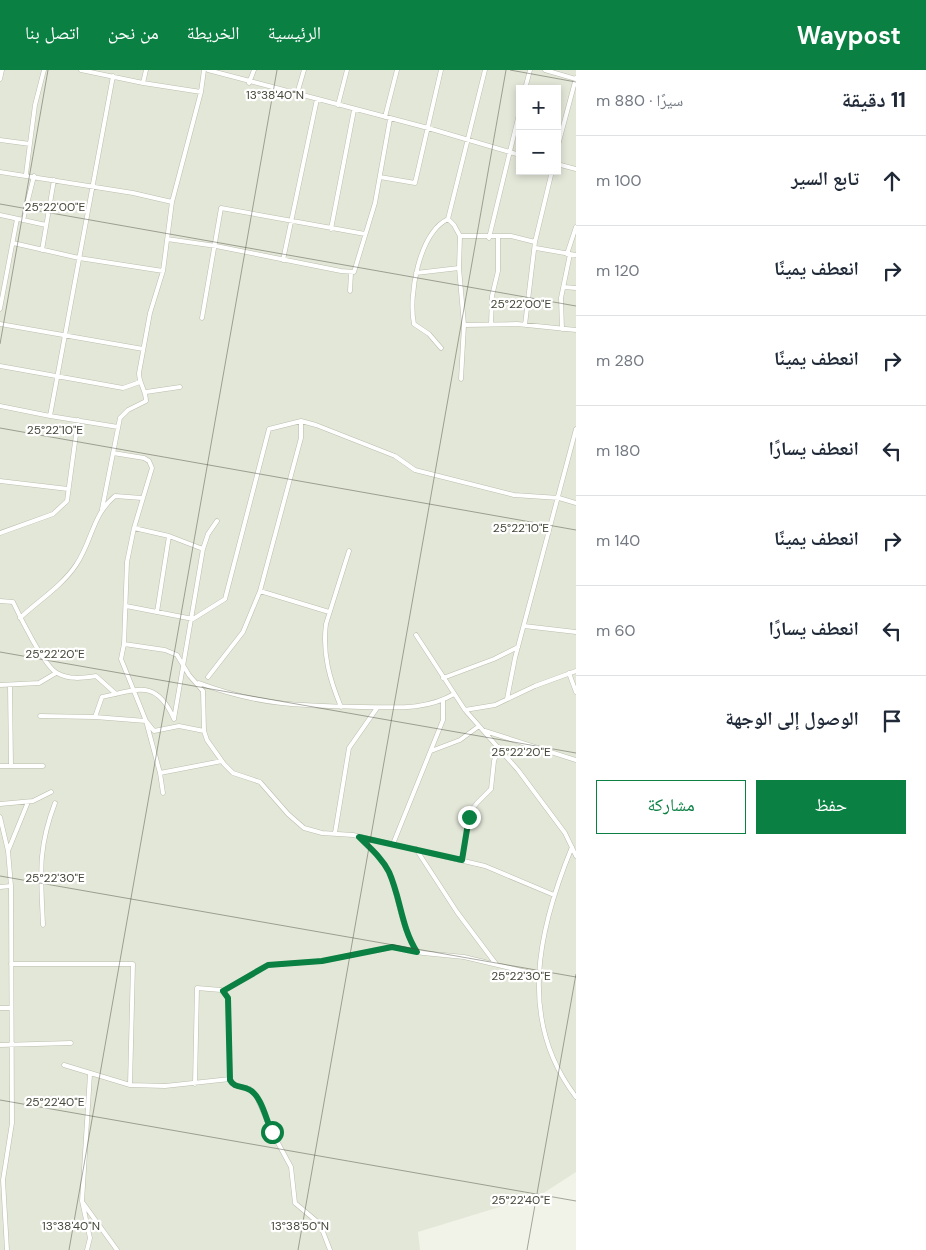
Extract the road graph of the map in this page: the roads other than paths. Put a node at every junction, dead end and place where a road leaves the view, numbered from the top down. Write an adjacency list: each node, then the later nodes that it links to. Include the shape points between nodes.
1 (2, 70): 17 (street)
2 (44, 70): 34 (street)
3 (81, 70): 16 (street)
4 (110, 70): 16 (street)
5 (146, 70): 19 (street)
6 (204, 70): 22 (street)
7 (208, 70): 20 (street)
8 (254, 70): 20 (street)
9 (304, 70): 23 (street)
10 (347, 70): 25 (street)
11 (397, 70): 27 (street)
12 (441, 70): 30 (street)
13 (484, 70): 33 (street)
14 (530, 70): 21 (street)
15 (544, 70): 18 (street)
16 (111, 76): 19 (street); 45 (street)
17 (0, 79)
18 (576, 79): 31 (street)
19 (143, 83): 22 (street)
20 (249, 83): 23 (street)
21 (526, 85)
22 (201, 92): 46 (street)
23 (297, 94): 24 (street)
24 (317, 99): 25 (street); 51 (street)
25 (338, 105): 26 (street)
26 (354, 110): 27 (street); 54 (street)
27 (385, 117): 28 (street)
28 (390, 119): 30 (street); 43 (street)
29 (516, 126): 35 (street)
30 (428, 128): 33 (street); 43 (street, via 415,183)
31 (561, 134)
32 (0, 140): 34 (street)
33 (468, 141): 35 (street); 49 (street)
34 (30, 144): 40 (street)
35 (509, 153): 36 (street); 59 (street)
36 (516, 154)
37 (561, 165): 38 (street)
38 (576, 169)
39 (0, 172): 40 (street)
40 (26, 174): 42 (street)
41 (551, 175): 60 (street)
42 (34, 176): 44 (street); 50 (street)
43 (380, 177): 55 (street)
44 (54, 180): 45 (street); 52 (street)
45 (92, 186): 46 (street); 67 (street)
46 (172, 202): 58 (street)
47 (0, 214): 48 (street)
48 (17, 219): 50 (street); 61 (street)
49 (448, 219): 56 (street); 72 (street, via 431,234)
50 (23, 220): 52 (street)
51 (292, 221): 54 (street); 62 (street, via 222,208); 68 (street)
52 (46, 225): 64 (street)
53 (576, 227): 65 (street)
54 (330, 229): 55 (street)
55 (365, 234): 71 (street)
56 (460, 236): 59 (street); 69 (street)
57 (498, 237): 59 (street); 60 (street, via 510,236); 80 (street, via 498,271 492,296)
58 (167, 238): 62 (street); 70 (street)
59 (488, 238)
60 (535, 242): 63 (street)
61 (13, 243): 64 (street); 76 (street)
62 (216, 246): 68 (street); 77 (street)
63 (536, 248): 65 (street); 81 (street)
64 (42, 250): 67 (street)
65 (569, 254): 66 (street); 73 (street)
66 (576, 255)
67 (79, 258): 70 (street); 84 (street)
68 (283, 260): 71 (street)
69 (459, 268): 72 (street); 79 (street)
70 (163, 272): 86 (street)
71 (351, 273): 75 (street)
72 (416, 273): 85 (street, via 414,324)
73 (564, 288): 74 (street); 82 (street)
74 (576, 288)
75 (350, 291)
76 (0, 309)
77 (202, 318)
78 (0, 324): 84 (street)
79 (464, 325): 80 (street); 89 (street)
80 (491, 325): 81 (street)
81 (524, 325): 82 (street)
82 (562, 329): 83 (street)
83 (576, 330)
84 (64, 334): 86 (street); 88 (street)
85 (441, 348)
86 (143, 349): 90 (street)
87 (0, 366): 88 (street)
88 (56, 376): 90 (street, via 123,388); 94 (street)
89 (461, 379)
90 (140, 382): 92 (street)
91 (180, 387): 92 (street)
92 (146, 392): 97 (street, via 146,401 123,414)
93 (0, 406): 94 (street)
94 (50, 416): 95 (street)
95 (78, 420): 97 (street); 101 (street)
96 (301, 421): 103 (street, via 395,456 415,470 514,495); 112 (street, via 301,438); 118 (street, via 269,429 225,598)
97 (118, 427): 99 (street)
98 (576, 429): 103 (street)
99 (113, 453): 102 (street, via 144,458 150,463 152,470); 105 (street)
100 (0, 481): 101 (street)
101 (68, 489): 108 (street, via 67,501 53,514)
102 (142, 498): 105 (street, via 115,496); 107 (street)
103 (559, 498): 104 (street); 119 (street)
104 (576, 503)
105 (102, 509): 117 (street, via 76,565)
106 (217, 521): 110 (street)
107 (134, 528): 109 (street); 114 (street, via 127,562)
108 (0, 533)
109 (169, 536): 110 (street); 115 (street)
110 (203, 549): 118 (street)
111 (349, 550): 116 (street)
112 (260, 591): 116 (street); 128 (street, via 243,632)
113 (0, 601): 117 (street, via 13,602)
114 (126, 606): 115 (street); 122 (street)
115 (157, 612): 118 (street)
116 (329, 612): 139 (street, via 324,635 325,650 331,683)
117 (20, 618): 126 (street)
118 (193, 619): 124 (street)
119 (524, 626): 120 (street); 123 (street)
120 (576, 632)
121 (416, 635): 129 (street)
122 (124, 644): 124 (street, via 171,652); 133 (street, via 121,659)
123 (518, 647): 129 (street, via 494,660); 137 (street)
124 (184, 665): 130 (street); 144 (street)
125 (576, 671): 127 (street)
126 (56, 672): 132 (street, via 40,683); 135 (street, via 78,679 96,676)
127 (569, 673): 134 (street); 137 (street)
128 (208, 677)
129 (443, 678): 136 (street)
130 (197, 682): 139 (street, via 261,701); 148 (street, via 204,694)
131 (0, 685): 132 (street)
132 (10, 685): 155 (street)
133 (135, 689): 135 (street); 144 (street, via 155,692); 145 (street)
134 (576, 692)
135 (116, 694): 143 (street, via 102,696)
136 (454, 694): 138 (street); 141 (street)
137 (507, 699): 141 (street, via 495,705)
138 (443, 700): 140 (street, via 417,706); 151 (street, via 443,720)
139 (341, 707): 140 (street)
140 (377, 708): 164 (street, via 349,748)
141 (465, 710): 147 (street)
142 (40, 716): 143 (street)
143 (95, 717): 145 (street)
144 (174, 719): 146 (street)
145 (146, 720): 146 (street, via 154,730); 157 (street)
146 (176, 726): 148 (street)
147 (479, 726): 149 (street); 151 (street, via 460,740)
148 (204, 731): 153 (street)
149 (483, 731): 150 (street); 152 (street)
150 (499, 747): 167 (street, via 565,833); 171 (street, via 491,789 469,817)
151 (431, 751): 166 (street)
152 (576, 760)
153 (222, 761): 157 (street); 164 (street, via 233,773 260,782 304,828)
154 (0, 766): 155 (street)
155 (11, 766): 156 (street)
156 (43, 766)
157 (160, 772): 159 (street)
158 (51, 792): 160 (street)
159 (163, 793)
160 (28, 802): 162 (street); 169 (street)
161 (55, 803): 173 (street, via 43,839)
162 (0, 804)
163 (0, 817): 169 (street)
164 (335, 833): 165 (street)
165 (359, 837): 166 (street); 178 (street, via 390,874 405,932)
166 (393, 844): 168 (street)
167 (572, 847): 170 (street); 176 (street)
168 (416, 849): 171 (street); 180 (street)
169 (8, 851): 174 (street)
170 (576, 856)
171 (462, 860): 176 (street, via 485,866)
172 (83, 879): 173 (street)
173 (41, 881): 177 (street)
174 (10, 886): 175 (street); 179 (street)
175 (0, 887)
176 (554, 895): 181 (street, via 541,945)
177 (43, 925)
178 (417, 952): 180 (street); 182 (street, via 392,947 322,961 268,965)
179 (11, 964): 184 (street); 192 (street, via 133,964)
180 (497, 965): 181 (street)
181 (539, 975): 193 (street, via 539,1006 544,1034 562,1077)
182 (223, 991): 190 (street, via 228,998); 191 (street, via 196,988)
183 (0, 1008): 184 (street)
184 (12, 1008): 187 (street)
185 (71, 1043): 187 (street)
186 (0, 1045): 187 (street)
187 (12, 1045): 195 (street, via 12,1124 3,1180)
188 (64, 1065): 189 (street)
189 (90, 1074): 192 (street); 194 (street)
190 (230, 1080): 191 (street); 198 (street, via 256,1095 291,1166 296,1203 320,1224)
191 (195, 1084): 192 (street)
192 (130, 1085)
193 (576, 1097)
194 (82, 1201): 196 (street, via 90,1238); 197 (street)
195 (7, 1250)
196 (87, 1250)
197 (117, 1250)
198 (330, 1250)

